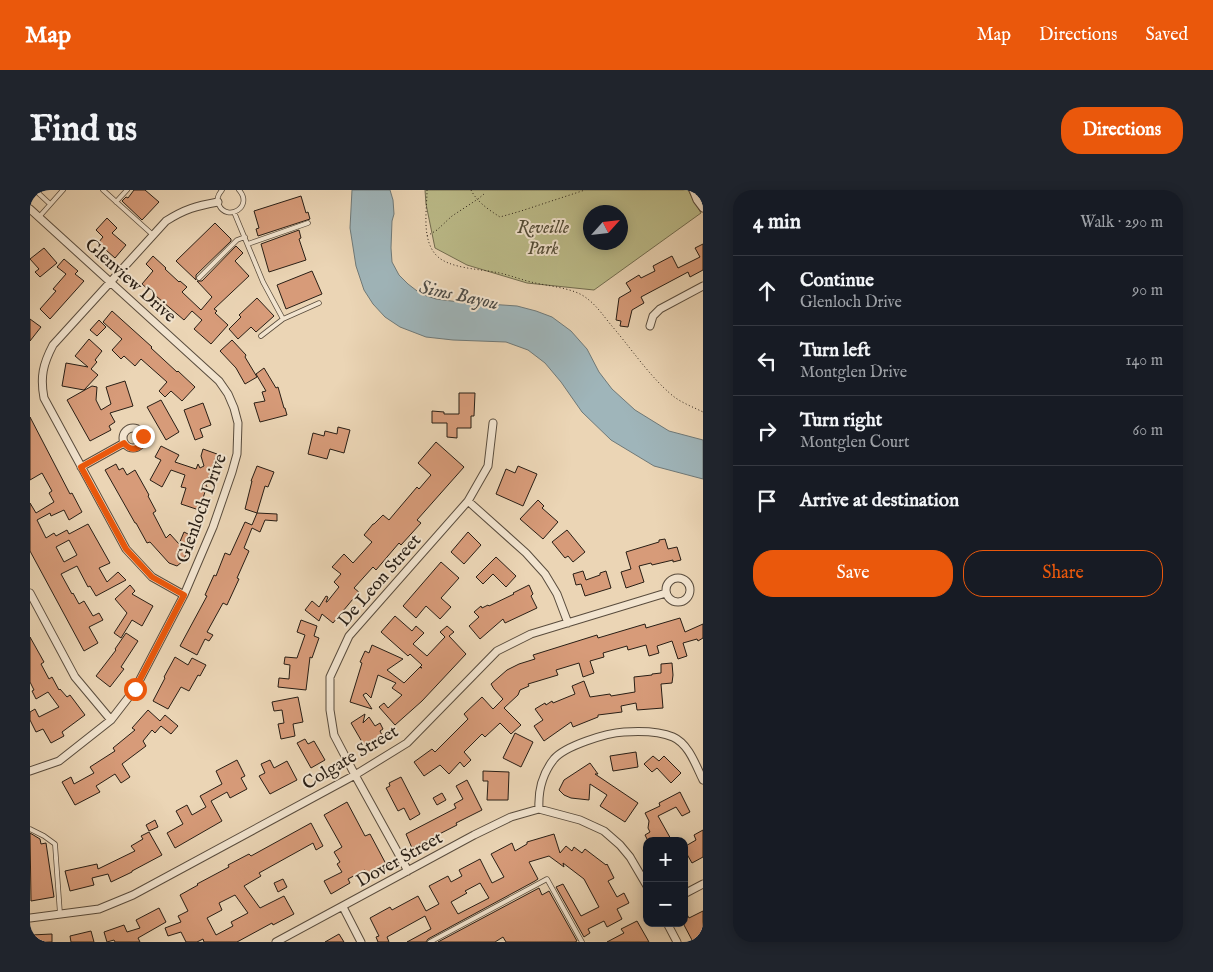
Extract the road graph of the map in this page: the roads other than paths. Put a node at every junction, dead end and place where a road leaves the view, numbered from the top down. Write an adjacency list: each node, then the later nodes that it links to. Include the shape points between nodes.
1 (35, 190): 10 (lane)
2 (63, 190): 10 (lane)
3 (103, 190): 8 (lane)
4 (127, 190): 8 (lane)
5 (222, 190): 9 (lane)
6 (239, 190): 13 (lane, via 243,204)
7 (693, 190): 11 (street)
8 (116, 202): 16 (lane)
9 (218, 202): 13 (lane, via 222,210); 16 (street, via 181,212 166,221)
10 (50, 204): 14 (lane)
11 (703, 208)
12 (30, 209): 14 (street, Glenview Drive)
13 (234, 212): 17 (lane)
14 (39, 217): 20 (street, Glenview Drive)
15 (308, 224): 18 (lane)
16 (154, 235): 20 (street)
17 (245, 237): 18 (lane); 19 (lane, via 232,245)
18 (248, 244): 23 (lane)
19 (199, 278)
20 (111, 282): 26 (street, Glenview Drive); 29 (street, via 53,345 43,370 44,398)
21 (703, 286): 24 (street, via 660,309)
22 (319, 303): 23 (lane)
23 (283, 319): 25 (lane)
24 (650, 326)
25 (261, 336)
26 (212, 374): 33 (street, Glenloch Drive, via 228,394 234,408 238,424 238,454 213,527)
27 (493, 423): 30 (street, De Leon Street, via 488,466)
28 (124, 443): 29 (street)
29 (81, 467): 33 (street, via 126,549 152,577)
30 (468, 501): 34 (street, via 545,574); 37 (street, De Leon Street, via 349,636 330,677 334,735)
31 (30, 593): 35 (street, via 75,677)
32 (666, 593): 34 (street, Colgate Street)
33 (184, 595): 35 (street, Glenloch Drive, via 135,689)
34 (568, 623): 37 (street, Colgate Street, via 531,634 497,651 407,743)
35 (112, 720): 36 (street, Glenloch Drive, via 59,762)
36 (30, 771)
37 (354, 775): 41 (street, De Leon Street); 46 (street, Colgate Street, via 133,895 99,909)
38 (703, 780): 39 (street, via 683,744 673,738 646,732 622,732 574,745 554,758 543,776 538,796)
39 (539, 809): 41 (street, Dover Street, via 511,817 474,834); 42 (street, via 580,820 604,831 630,857)
40 (30, 830): 46 (lane, via 55,844)
41 (408, 871): 45 (street, Dover Street)
42 (645, 882)
43 (703, 884): 44 (street)
44 (688, 892)
45 (343, 906): 49 (street, Dover Street); 50 (street)
46 (60, 914): 47 (street, Colgate Street)
47 (30, 918)
48 (669, 927): 53 (street)
49 (276, 942)
50 (362, 942)
51 (430, 942): 52 (lane, via 547,879)
52 (582, 942)
53 (677, 942)

